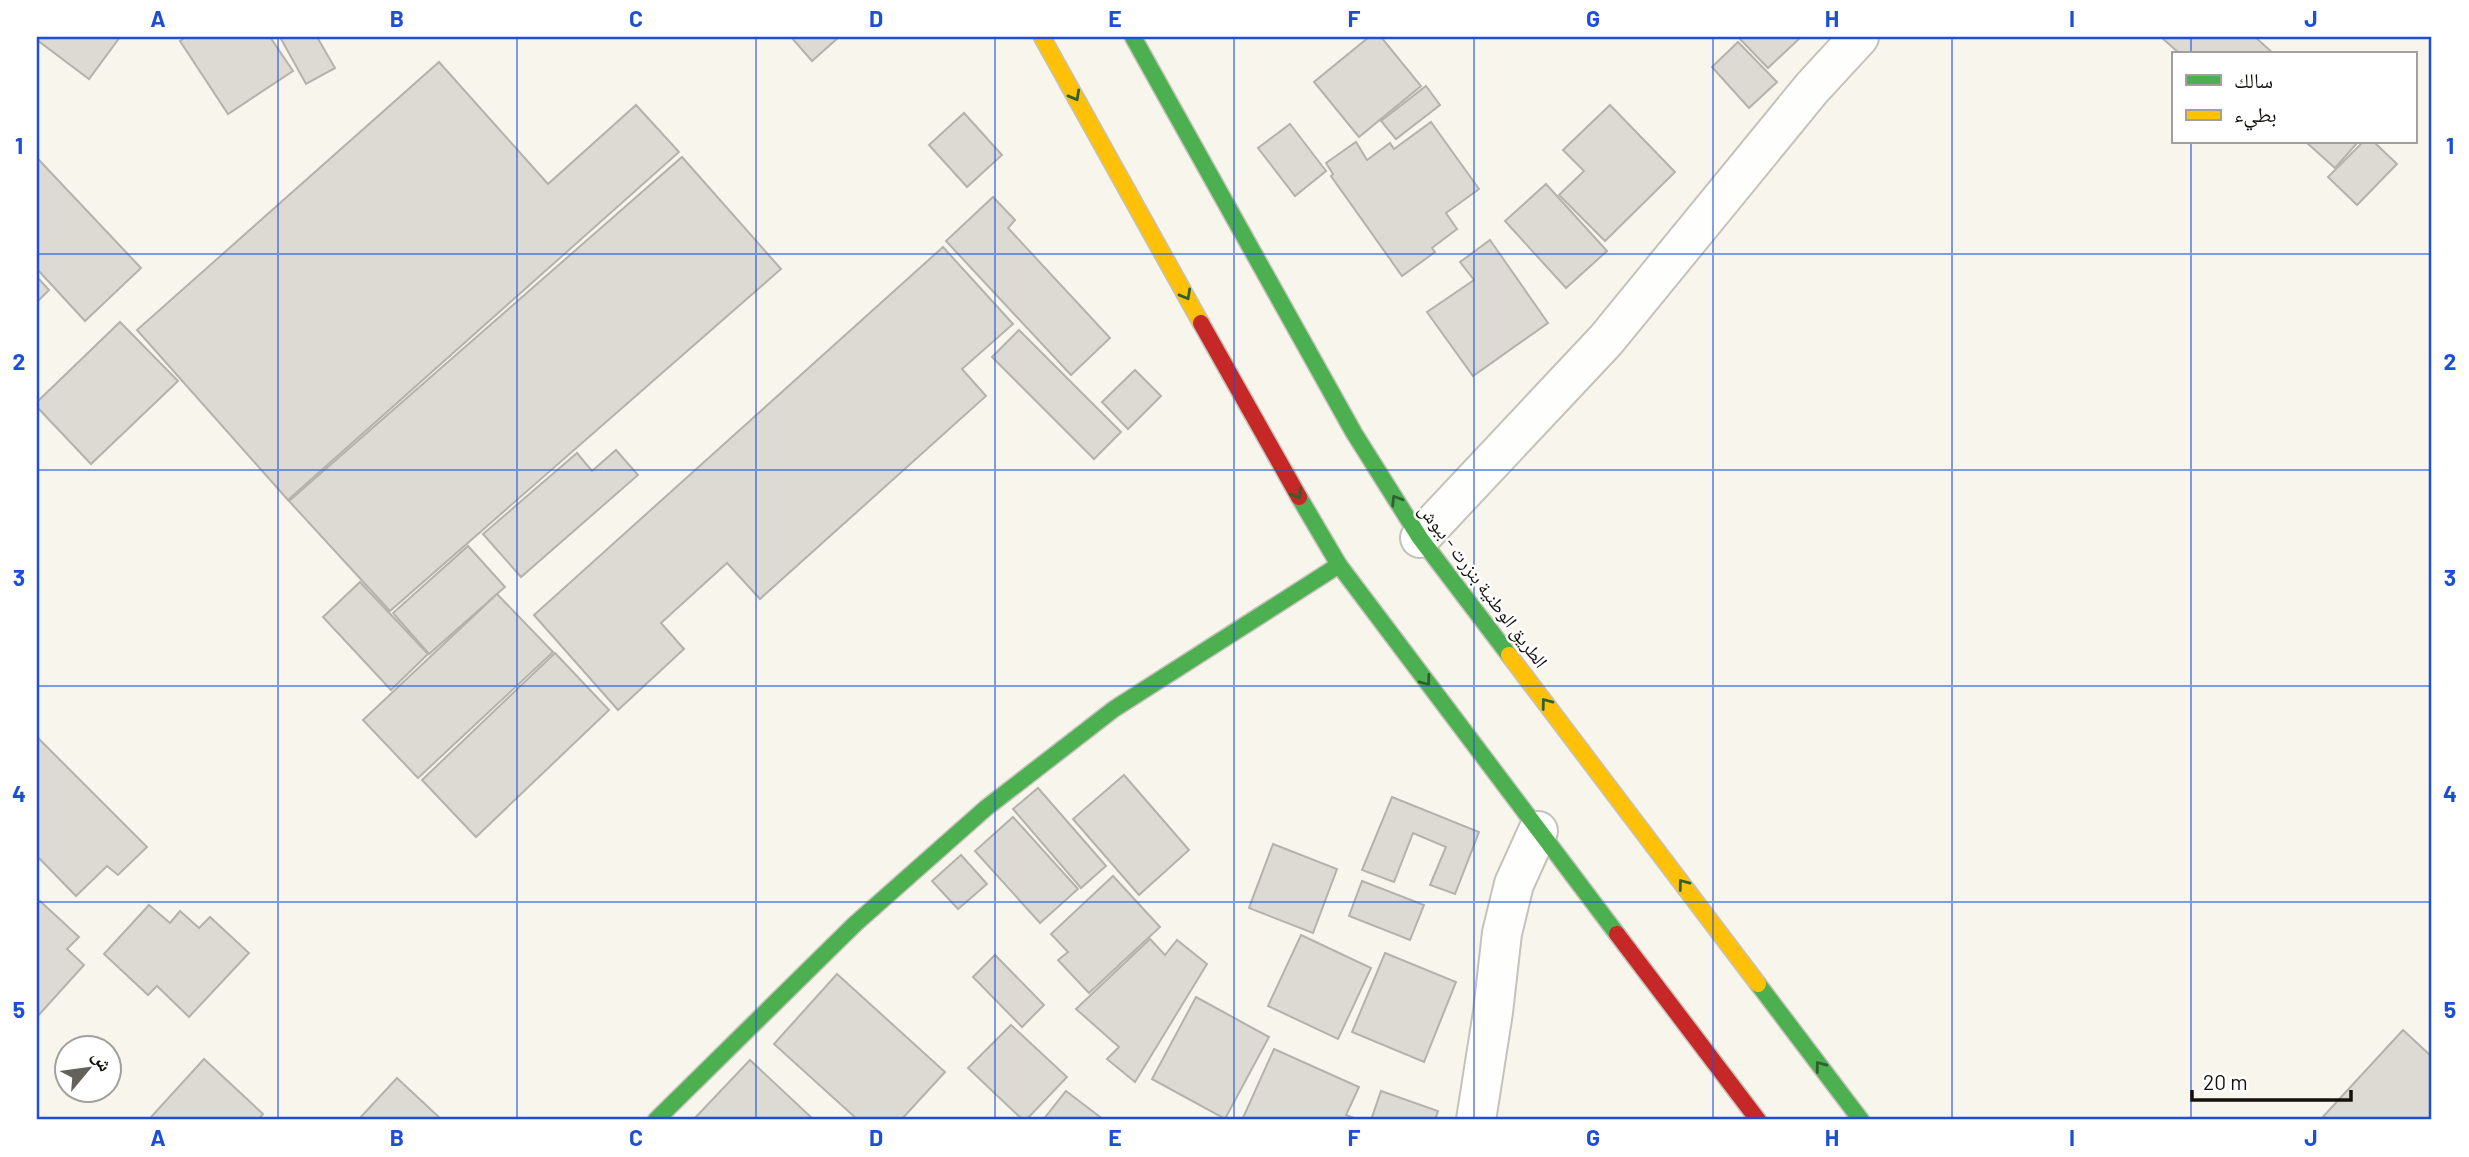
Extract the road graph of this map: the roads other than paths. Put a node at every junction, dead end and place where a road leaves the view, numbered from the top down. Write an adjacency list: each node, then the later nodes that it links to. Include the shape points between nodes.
1 (1042, 37): 5 (main road, one-way to 5)
2 (1133, 37): 4 (main road, الطريق الوطنية بنزرت - ببوش, one-way to 2, via 1354,433)
3 (1859, 37): 4 (street, via 1606,340)
4 (1420, 538): 10 (main road, الطريق الوطنية بنزرت - ببوش, one-way to 4)
5 (1339, 565): 6 (main road, one-way to 6); 7 (main road, via 1114,709 986,808 855,924)
6 (1538, 831): 8 (street, via 1514,884 1502,933); 9 (main road)
7 (656, 1120)
8 (1476, 1120)
9 (1758, 1120)
10 (1861, 1120)

